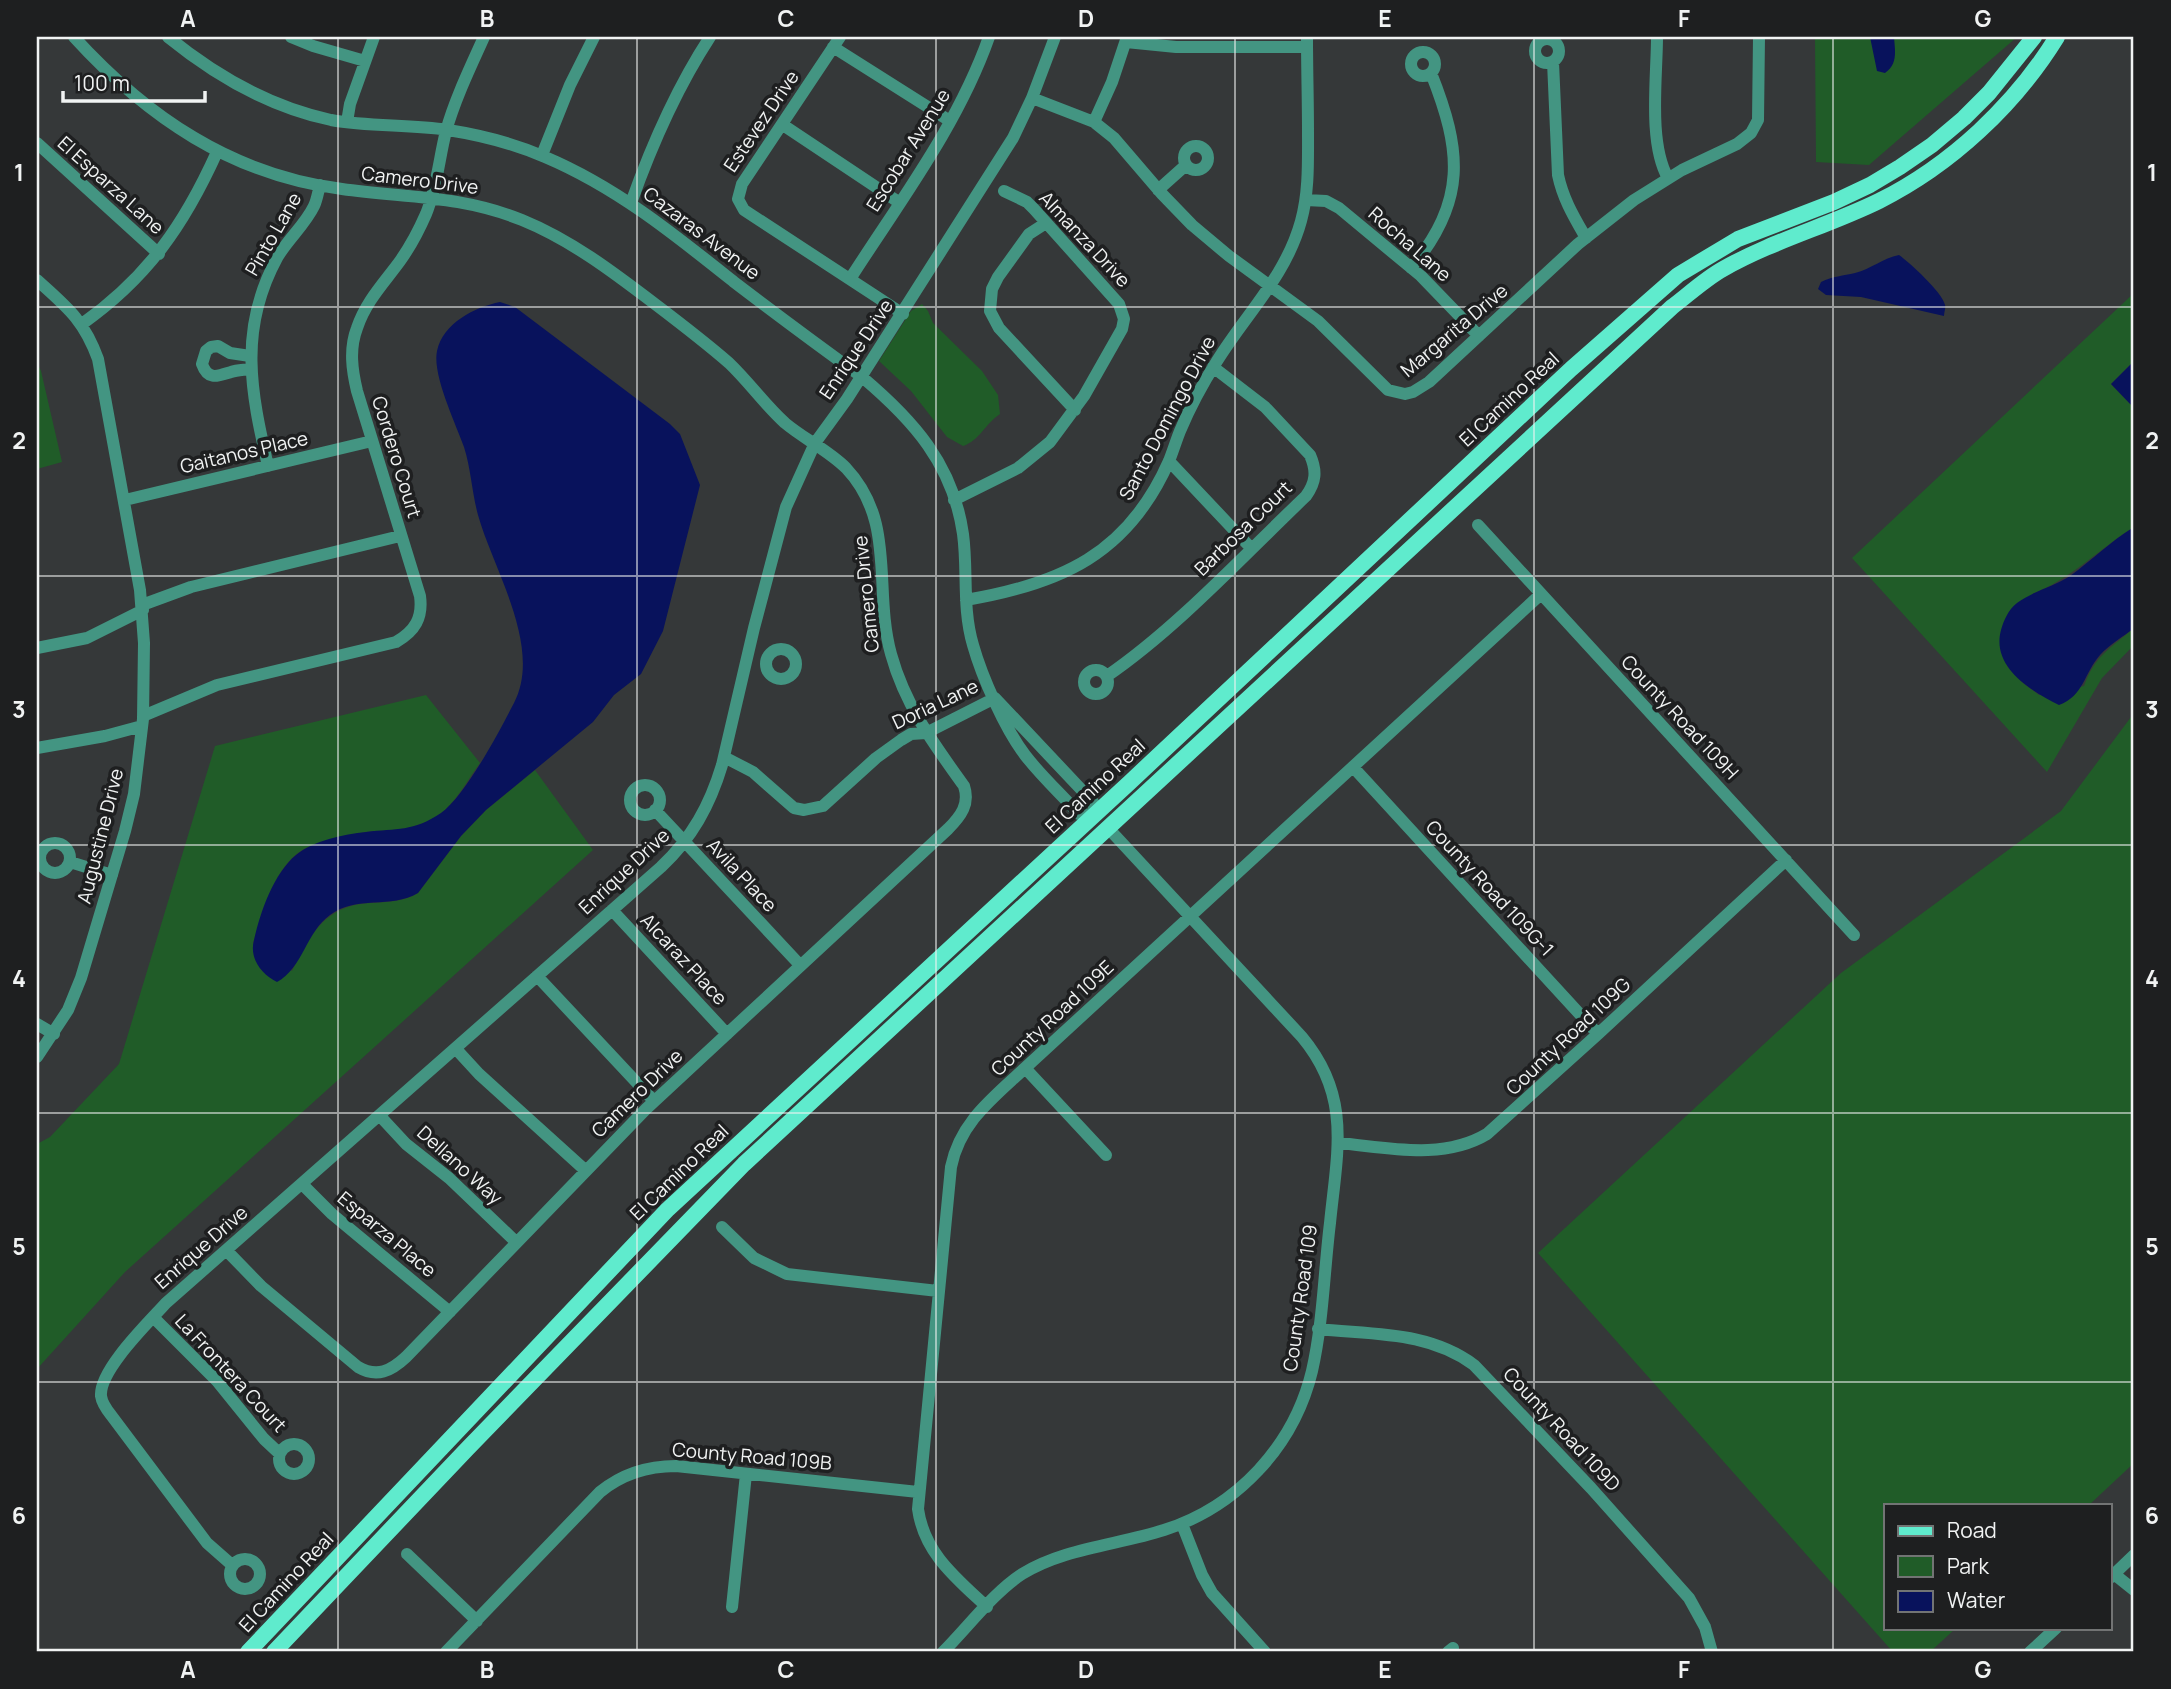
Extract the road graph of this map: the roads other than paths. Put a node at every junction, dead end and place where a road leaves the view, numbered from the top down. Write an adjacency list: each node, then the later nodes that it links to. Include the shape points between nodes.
1 (74, 37): 27 (street, Camero Drive, via 140,102)
2 (168, 37): 22 (street, Cazaras Avenue, via 226,79 264,98)
3 (291, 37): 17 (street)
4 (374, 37): 17 (street)
5 (484, 37): 25 (street, Cordero Court)
6 (594, 37): 28 (street)
7 (710, 37): 37 (street, via 680,85)
8 (989, 37): 21 (street, Escobar Avenue)
9 (1055, 37): 20 (street, Enrique Drive)
10 (1657, 37): 30 (street, via 1656,137)
11 (1759, 37): 30 (street, Margarita Drive, via 1755,127 1737,144)
12 (2034, 37): 74 (main road, El Camino Real, via 1964,118 1900,167 1834,202 1738,239 1678,275 1571,369)
13 (1126, 39): 16 (street, via 1176,47); 23 (street)
14 (2049, 39): 75 (main road, El Camino Real, via 2030,76 2003,107 1936,166 1882,200 1721,269 1672,307)
15 (836, 42): 21 (street); 24 (street, Estevez Drive)
16 (1307, 42): 35 (street, Santo Domingo Drive)
17 (365, 61): 22 (street)
18 (1553, 62): 39 (street, via 1558,175)
19 (1432, 73): 41 (street, via 1451,137 1454,181 1436,235)
20 (1032, 98): 23 (street, Margarita Drive); 45 (street, Enrique Drive, via 1002,157)
21 (950, 121): 36 (street, Escobar Avenue)
22 (347, 122): 25 (street, Cazaras Avenue)
23 (1094, 122): 32 (street, Margarita Drive, via 1114,138)
24 (783, 125): 36 (street); 42 (street, Estevez Drive, via 742,184 737,199 744,210)
25 (447, 130): 28 (street, Cazaras Avenue); 34 (street, Cordero Court)
26 (37, 143): 40 (street, El Esparza Lane)
27 (217, 152): 31 (street, Camero Drive); 40 (street, via 193,202)
28 (542, 155): 37 (street, Cazaras Avenue)
29 (1186, 165): 32 (street)
30 (1668, 178): 39 (street, Margarita Drive)
31 (320, 186): 34 (street, Camero Drive); 54 (street, Pinto Lane, via 314,205 269,274 255,317 250,363)
32 (1158, 190): 44 (street, Margarita Drive, via 1211,242)
33 (1004, 191): 38 (street, Almanza Drive, via 1027,202)
34 (433, 197): 51 (street, Cordero Court, via 415,236 369,301 355,331 353,375); 52 (street, Camero Drive, via 494,210 570,243 708,345 783,421)
35 (1306, 200): 41 (street, Rocha Lane, via 1332,204); 44 (street, Santo Domingo Drive, via 1292,247)
36 (900, 202): 42 (street, Escobar Avenue)
37 (631, 203): 49 (street, Cazaras Avenue)
38 (1046, 223): 50 (street, Almanza Drive, via 1110,291 1124,319 1116,342); 50 (street, via 1029,234 998,277 990,311 999,328)
39 (1586, 238): 47 (street, Margarita Drive)
40 (159, 254): 46 (street, via 129,287)
41 (1411, 268): 47 (street, Rocha Lane)
42 (850, 279): 45 (street, Estevez Drive)
43 (37, 280): 46 (street, Augustine Drive)
44 (1272, 286): 47 (street, Margarita Drive, via 1318,321 1396,393 1421,388); 48 (street, Santo Domingo Drive)
45 (903, 314): 49 (street, Enrique Drive)
46 (82, 324): 55 (street, Augustine Drive, via 104,381)
47 (1479, 336)
48 (1213, 367): 53 (street, Santo Domingo Drive); 59 (street, Barbosa Court, via 1265,407 1314,463 1315,480 1306,496)
49 (862, 377): 52 (street, Enrique Drive); 56 (street, Cazaras Avenue, via 896,405 929,445)
50 (1075, 410): 56 (street, Almanza Drive, via 1032,458)
51 (372, 442): 54 (street, Gaitanos Place); 58 (street, Cordero Court)
52 (815, 443): 64 (street, Enrique Drive, via 779,529); 69 (street, Camero Drive, via 846,469 872,508 882,552 882,602 890,650 905,695)
53 (1169, 460): 59 (street); 61 (street, Santo Domingo Drive, via 1128,526 1086,562 1035,586)
54 (268, 466): 55 (street, Gaitanos Place)
55 (125, 500): 62 (street, Augustine Drive)
56 (954, 500): 61 (street, Cazaras Avenue, via 963,535)
57 (1478, 525): 60 (street, County Road 109H)
58 (400, 536): 62 (street, via 191,587); 68 (street, Cordero Court, via 421,608 416,625 404,637 217,685)
59 (1251, 548): 66 (street, Barbosa Court, via 1139,653)
60 (1541, 594): 72 (street, County Road 109E); 77 (street, County Road 109H)
61 (966, 600): 67 (street, Cazaras Avenue, via 972,642)
62 (142, 607): 63 (street, via 87,638); 68 (street, Augustine Drive)
63 (37, 648)
64 (748, 657): 65 (street); 71 (street, Enrique Drive)
65 (767, 661)
66 (1107, 676)
67 (995, 698): 69 (street, Doria Lane); 74 (street, Cazaras Avenue, via 1093,802); 74 (street, Cazaras Avenue, via 1026,756 1079,814)
68 (143, 721): 70 (street, Cordero Court, via 105,736); 79 (street, Augustine Drive, via 134,794)
69 (926, 733): 71 (street, Doria Lane, via 911,734 888,748 832,800 814,809 787,804 754,772); 83 (street, Camero Drive, via 964,786 964,809)
70 (37, 748)
71 (724, 757): 76 (street, Enrique Drive, via 705,811)
72 (1353, 767): 81 (street, County Road 109E); 88 (street, County Road 109G-1)
73 (655, 810): 76 (street, Avila Place)
74 (1095, 815): 75 (main road); 118 (main road, El Camino Real, via 668,1209)
75 (1109, 829): 81 (street, County Road 109); 119 (main road, El Camino Real, via 744,1164)
76 (685, 842): 80 (street, Enrique Drive); 83 (street, Avila Place)
77 (1786, 860): 82 (street, County Road 109H); 88 (street, County Road 109G)
78 (70, 862): 79 (street)
79 (112, 874): 86 (street, Augustine Drive, via 75,996)
80 (612, 910): 84 (street, Enrique Drive); 87 (street, Alcaraz Place)
81 (1192, 916): 91 (street, County Road 109E); 94 (street, County Road 109, via 1318,1056 1335,1096)
82 (1854, 935)
83 (800, 965): 87 (street, Camero Drive)
84 (537, 976): 89 (street, Enrique Drive); 92 (street)
85 (37, 1024): 86 (street)
86 (54, 1034): 90 (street, Augustine Drive)
87 (727, 1034): 92 (street, Camero Drive)
88 (1598, 1034): 94 (street, County Road 109G, via 1495,1128 1467,1144 1430,1151)
89 (456, 1049): 93 (street, Enrique Drive); 96 (street)
90 (37, 1057)
91 (1025, 1068): 95 (street); 101 (street, County Road 109E, via 970,1121 956,1145)
92 (654, 1101): 96 (street, Camero Drive)
93 (380, 1116): 97 (street, Enrique Drive); 99 (street, Dellano Way)
94 (1338, 1143): 104 (street, County Road 109)
95 (1106, 1155)
96 (585, 1170): 99 (street, Camero Drive)
97 (302, 1184): 100 (street, Enrique Drive); 102 (street, Esparza Place)
98 (722, 1227): 101 (street, via 754,1258 787,1274)
99 (516, 1242): 102 (street, Camero Drive)
100 (226, 1250): 102 (street, Camero Drive, via 261,1286 366,1372 397,1366); 103 (street, Enrique Drive)
101 (938, 1290): 107 (street, County Road 109E)
102 (450, 1312)
103 (153, 1317): 105 (street, La Frontera Court); 111 (street, Enrique Drive, via 111,1368 101,1397 208,1543)
104 (1318, 1329): 108 (street, County Road 109, via 1307,1389 1278,1446 1231,1496); 123 (street, County Road 109D, via 1430,1341 1474,1365 1689,1598)
105 (280, 1454)
106 (746, 1474): 107 (street, County Road 109B); 114 (street); 116 (street, County Road 109B, via 665,1466 619,1478 587,1504)
107 (918, 1492): 115 (street, County Road 109E, via 919,1519 929,1547)
108 (1182, 1524): 115 (street, County Road 109, via 1041,1565 1021,1575); 122 (street, via 1212,1593)
109 (407, 1554): 116 (street)
110 (2134, 1555): 112 (street)
111 (232, 1565)
112 (2112, 1576): 113 (street)
113 (2134, 1590)
114 (732, 1607)
115 (987, 1607): 121 (street, County Road 109)
116 (477, 1620): 120 (street, County Road 109B)
117 (2054, 1630): 124 (street)
118 (248, 1652)
119 (274, 1652)
120 (446, 1652)
121 (943, 1652)
122 (1265, 1652)
123 (1712, 1652)
124 (2029, 1652)

